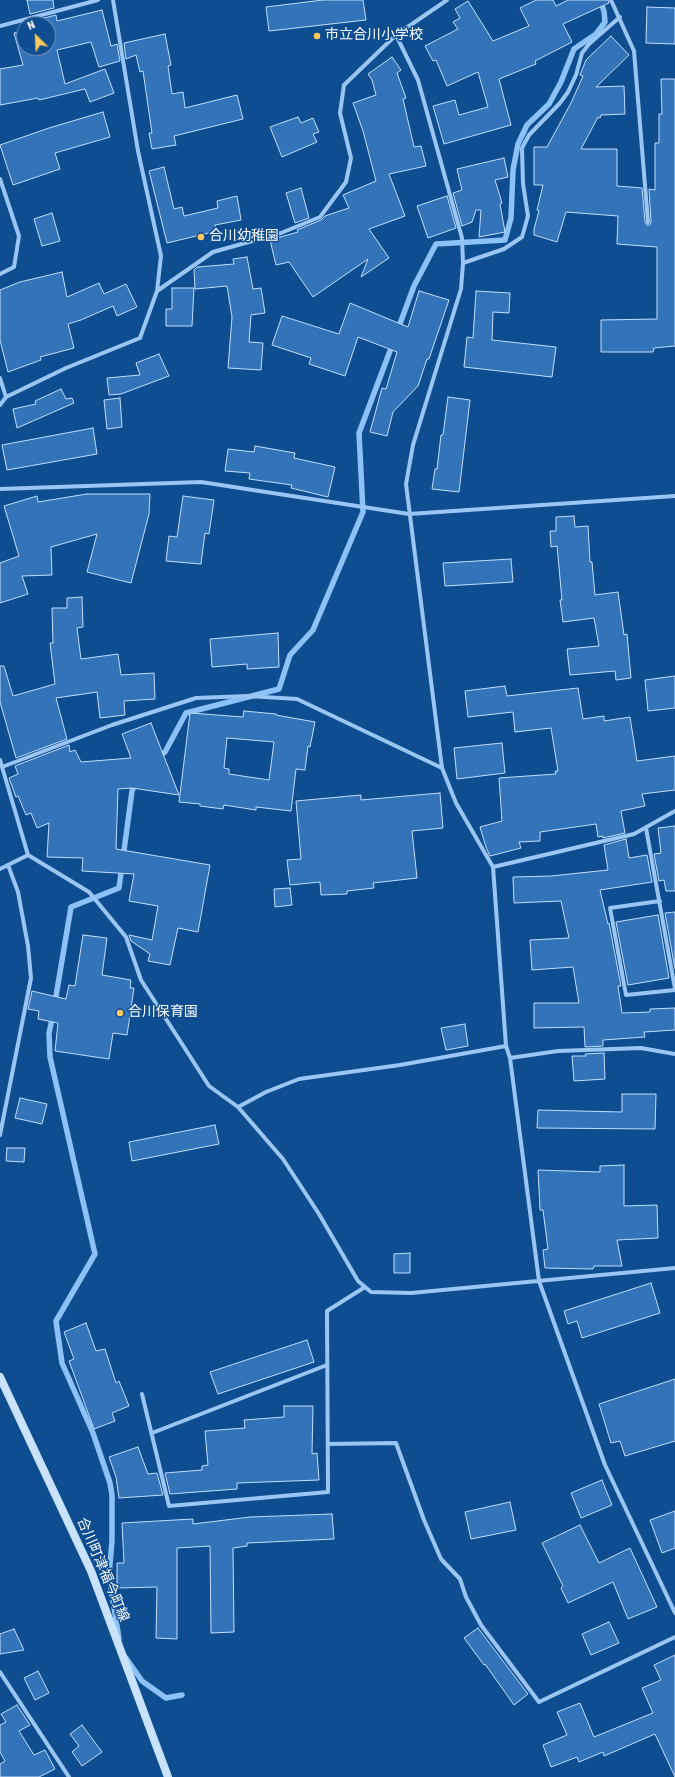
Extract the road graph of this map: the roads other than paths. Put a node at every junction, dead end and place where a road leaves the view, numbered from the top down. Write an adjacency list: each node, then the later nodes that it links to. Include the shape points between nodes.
1 (98, 0): 6 (street)
2 (113, 0): 12 (street, via 138,151 161,256)
3 (446, 0): 7 (street)
4 (611, 0): 5 (street)
5 (620, 18): 9 (street, via 634,51); 10 (street, via 582,53 568,92 529,134 522,148 523,184 528,216 522,237 504,249)
6 (0, 26)
7 (396, 35): 10 (street, via 418,80 462,238); 12 (street, via 344,85 340,113 351,158 346,182 320,217 281,233 213,252)
8 (0, 179): 11 (street, via 19,236 14,267)
9 (648, 222)
10 (463, 263): 18 (street, via 462,289 413,445 406,484)
11 (0, 274)
12 (157, 292): 14 (street, via 140,338 66,368)
13 (0, 378): 14 (street)
14 (6, 397): 15 (street)
15 (0, 405)
16 (0, 489): 18 (street, via 201,482)
17 (675, 496): 18 (street)
18 (409, 514): 21 (street)
19 (0, 760): 20 (street)
20 (2, 767): 21 (street, via 112,725 196,698 248,696 297,699); 24 (street)
21 (442, 768): 26 (street, via 456,803)
22 (675, 812): 23 (street)
23 (646, 828): 26 (street, via 634,834); 28 (street)
24 (28, 855): 25 (street); 33 (street, via 89,892 126,937 141,980 209,1086)
25 (8, 865): 27 (street); 34 (street, via 18,892 31,978)
26 (493, 867): 30 (street)
27 (0, 869)
28 (660, 901): 29 (street); 29 (street, via 610,908 626,995)
29 (675, 990)
30 (506, 1046): 32 (street); 33 (street, via 400,1065 299,1079)
31 (675, 1054): 32 (street, via 641,1048 558,1050)
32 (510, 1058): 36 (street)
33 (238, 1107): 37 (street, via 283,1159 358,1281)
34 (0, 1135)
35 (675, 1268): 36 (street)
36 (540, 1281): 37 (street, via 411,1293 371,1292); 43 (street, via 605,1465)
37 (365, 1287): 38 (street, via 327,1311)
38 (327, 1365): 41 (street); 42 (street)
39 (0, 1377): 46 (street, 合川町津福今町線, via 91,1571)
40 (142, 1394): 41 (street)
41 (152, 1433): 42 (street, via 169,1506 328,1492)
42 (328, 1444): 44 (street, via 396,1443 441,1558 460,1579 466,1597 481,1625 539,1702)
43 (675, 1613)
44 (675, 1636)
45 (0, 1672): 47 (street)
46 (166, 1776)
47 (69, 1777)

